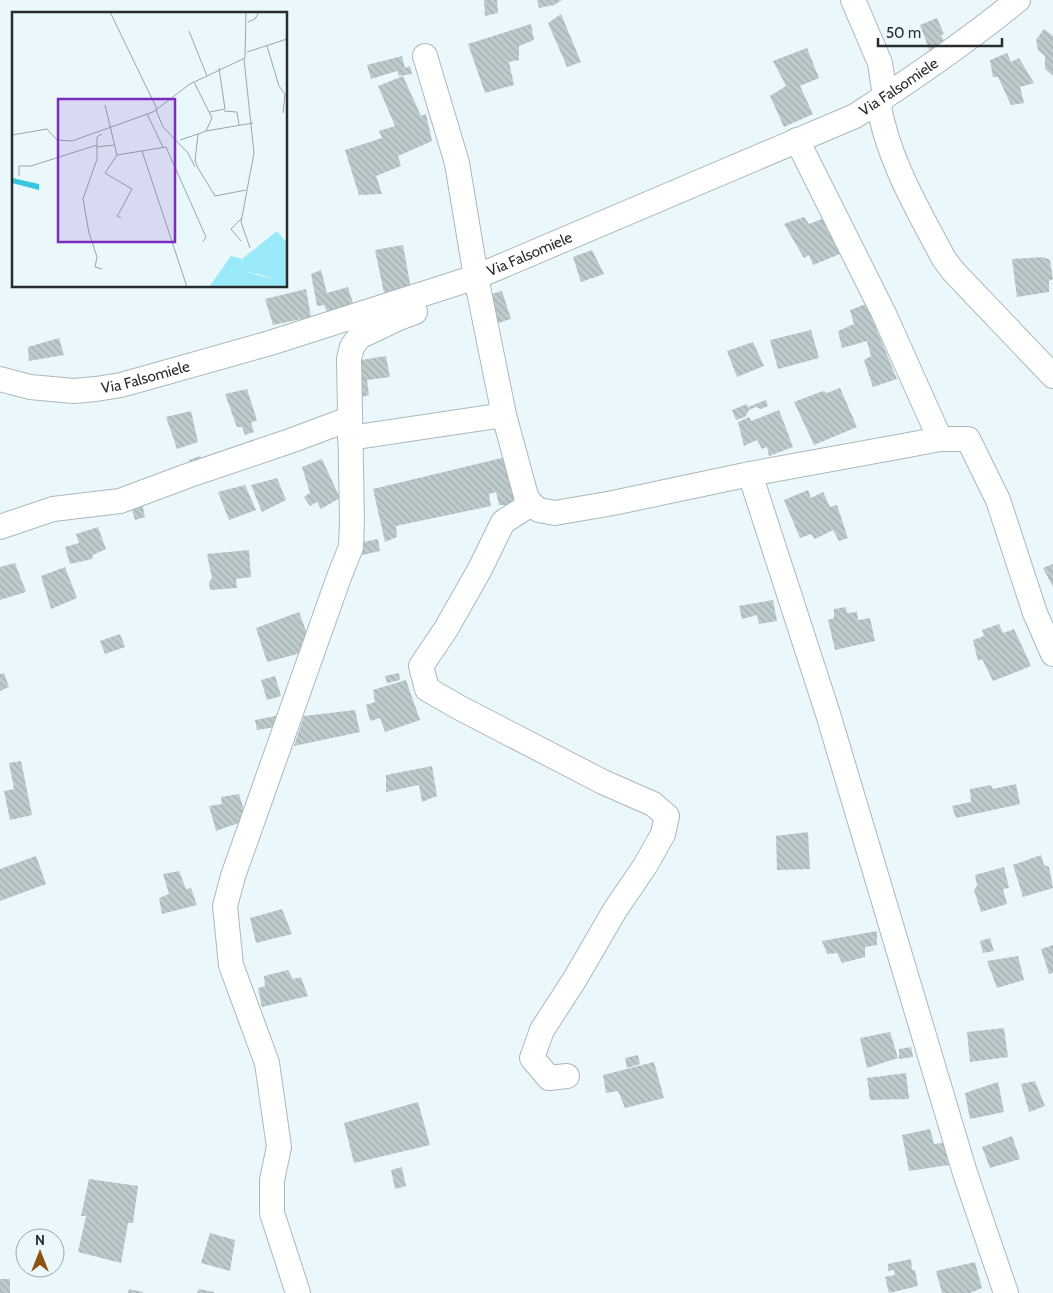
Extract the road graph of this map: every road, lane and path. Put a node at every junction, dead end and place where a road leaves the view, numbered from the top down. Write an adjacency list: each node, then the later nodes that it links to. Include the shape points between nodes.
1 (852, 0): 4 (street, via 880,64)
2 (1018, 0): 4 (street, Via Falsomiele, via 982,30)
3 (425, 56): 6 (street, via 457,163)
4 (882, 99): 5 (street, Via Falsomiele, via 855,116); 8 (street, via 887,140 899,172 944,259)
5 (797, 140): 6 (street, Via Falsomiele); 12 (street, via 884,314)
6 (476, 277): 7 (street, Via Falsomiele); 10 (street)
7 (441, 289): 9 (street, Via Falsomiele, via 270,343 121,385 74,391); 11 (street, via 436,306 399,318 359,337 352,347 349,359)
8 (1053, 376)
9 (0, 379)
10 (504, 415): 11 (street); 14 (street)
11 (350, 428): 15 (street, via 290,441 120,501 53,510); 18 (street, via 351,547 225,906 231,965 267,1063 279,1147 272,1180 272,1213)
12 (940, 439): 13 (street); 16 (street, via 968,439 998,500 1035,613)
13 (750, 474): 14 (street, via 555,513); 19 (street, via 828,714 965,1173)
14 (531, 504): 17 (street, via 503,522 446,629 421,666 427,689 595,778 652,804 667,816 663,834 645,866 542,1030 532,1058 549,1078)
15 (0, 527)
16 (1053, 654)
17 (568, 1076)
18 (298, 1293)
19 (1006, 1293)

